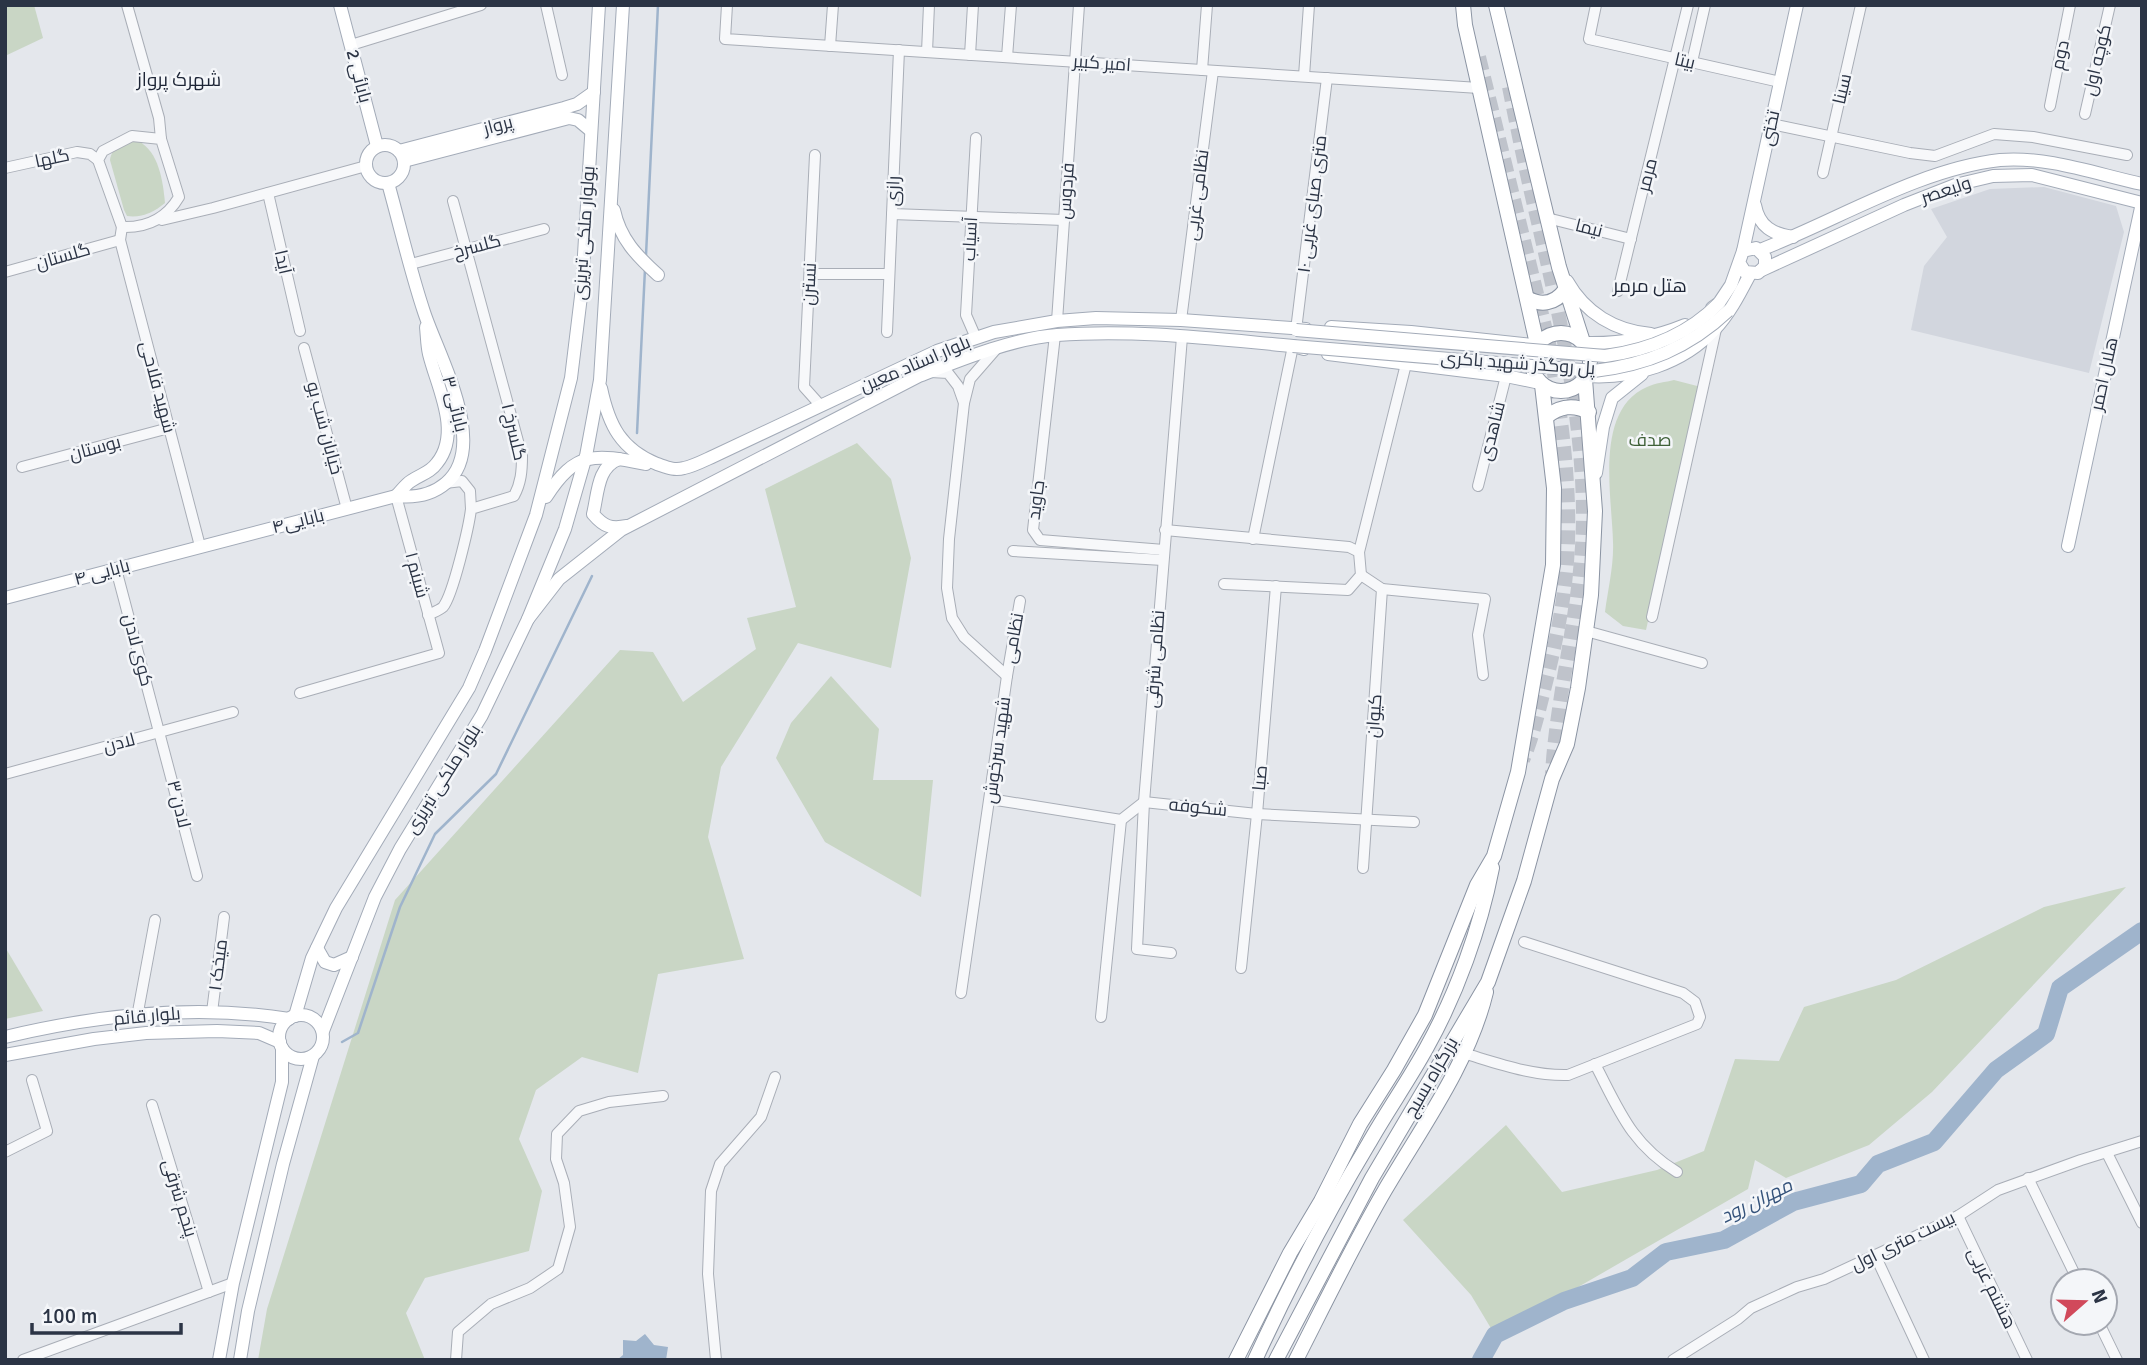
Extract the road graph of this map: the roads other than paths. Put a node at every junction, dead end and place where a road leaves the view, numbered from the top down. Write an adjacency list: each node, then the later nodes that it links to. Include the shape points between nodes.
1 (127, 5): 46 (street)
2 (340, 5): 24 (main road, بابائی 2)
3 (481, 5): 24 (street)
4 (546, 5): 34 (street)
5 (599, 5): 39 (main road, بولوار ملکی تبریزی)
6 (623, 5): 58 (main road, بولوار ملکی تبریزی)
7 (727, 5): 25 (street, امیر کبیر, via 725,39)
8 (833, 5): 25 (street)
9 (929, 5): 27 (street)
10 (973, 5): 28 (street)
11 (1011, 5): 29 (street)
12 (1079, 5): 31 (street, فردوس)
13 (1207, 5): 33 (street, نظامی غربی)
14 (1309, 5): 35 (street)
15 (1463, 5): 38 (highway)
16 (1496, 5): 66 (highway)
17 (1597, 5): 30 (street, بیتا, via 1589,39)
18 (1688, 5): 30 (street, مرمر)
19 (1705, 5): 32 (street)
20 (1797, 5): 37 (main road, تختى)
21 (1861, 5): 44 (street, سینا)
22 (2070, 5): 40 (street, دوم)
23 (2110, 5): 41 (street, کوچه اول)
24 (351, 45): 47 (main road, بابائی 2)
25 (830, 46): 26 (street, امیر کبیر)
26 (899, 50): 27 (street, امیر کبیر); 64 (street, رازی)
27 (927, 52): 28 (street, امیر کبیر)
28 (970, 55): 29 (street, امیر کبیر)
29 (1007, 57): 31 (street, امیر کبیر)
30 (1676, 59): 32 (street, بیتا); 72 (street, مرمر)
31 (1074, 62): 33 (street, امیر کبیر); 67 (street, فردوس)
32 (1692, 62): 37 (street, بیتا)
33 (1208, 70): 35 (street, امیر کبیر); 88 (street, نظامی غربی)
34 (562, 75)
35 (1304, 76): 36 (street, امیر کبیر)
36 (1327, 78): 38 (street, امیر کبیر); 91 (street, ۱۰ متری صبای غربی)
37 (1780, 82): 42 (main road, تختى)
38 (1479, 88): 85 (highway)
39 (594, 92): 43 (main road, بولوار ملکی تبریزی); 50 (main road, پرواز, via 578,104)
40 (2049, 106)
41 (2085, 114)
42 (1771, 124): 44 (street); 61 (main road, تختى)
43 (590, 130): 50 (main road, پرواز, via 569,118); 124 (main road, بولوار ملکی تبریزی, via 582,288 571,378)
44 (1831, 137): 49 (street, via 1935,156 1994,134); 54 (street, سینا)
45 (976, 138): 65 (street, آسیاب)
46 (161, 139): 51 (street, via 132,136 103,151); 59 (street)
47 (377, 146): 50 (main road, via 389,145); 52 (main road)
48 (815, 155): 80 (street, نسترن)
49 (2127, 155)
50 (401, 156): 55 (main road, via 402,173)
51 (98, 160): 53 (street, گلها, via 77,152); 69 (street)
52 (366, 166): 55 (main road, via 376,181); 57 (street)
53 (5, 168)
54 (1823, 173)
55 (388, 183): 76 (main road, بابائی ۳)
56 (2142, 184): 71 (main road, ولیعصر, via 2045,162 2001,160 1958,168)
57 (268, 193): 63 (street); 92 (street, آیدا)
58 (612, 195): 82 (main road, via 624,239); 108 (main road, بولوار ملکی تبریزی)
59 (180, 197): 63 (street, via 192,206); 68 (street)
60 (453, 201): 74 (street)
61 (1754, 201): 71 (main road, via 1756,214 1769,231); 77 (main road, تختى)
62 (2142, 203): 77 (main road, ولیعصر, via 2032,175 1993,176 1955,185); 130 (main road, هلال احمر)
63 (213, 208): 68 (street)
64 (892, 214): 65 (street); 81 (street, رازی)
65 (971, 215): 67 (street); 97 (street, آسیاب, via 966,315)
66 (1547, 218): 72 (street, نیما); 78 (highway)
67 (1064, 220): 89 (street, فردوس)
68 (156, 221): 69 (street)
69 (122, 227): 73 (street, شهید فلاحی)
70 (544, 229): 74 (street, گلسرخ)
71 (1793, 237): 75 (main road, ولیعصر)
72 (1631, 239): 84 (street, مرمر)
73 (120, 240): 79 (street, گلستان); 114 (street, شهید فلاحی)
74 (465, 249): 76 (street, گلسرخ); 123 (street, گلسرخ ۱, via 522,456 514,496)
75 (1760, 250): 77 (main road, ولیعصر, via 1751,247); 77 (main road, via 1766,262)
76 (411, 264): 87 (main road, بابائی ۳)
77 (1749, 265): 86 (main road, تختى)
78 (1559, 267): 83 (highway); 95 (main road, via 1575,295 1594,314 1634,333)
79 (5, 272)
80 (810, 274): 81 (street); 111 (street, نسترن, via 804,387)
81 (889, 274): 93 (street, رازی)
82 (658, 275)
83 (1565, 290): 85 (highway, via 1548,303); 98 (highway)
84 (1618, 291)
85 (1527, 298): 100 (highway)
86 (1724, 307): 90 (main road, تختى); 91 (main road, پل روگذر شهید باکری, bridge, via 1674,338 1605,356); 95 (main road); 99 (main road, پل روگذر شهید باکری, bridge, via 1694,340 1669,353 1594,371)
87 (424, 313): 118 (main road, بابائی ۳, via 449,379 464,442 461,461); 121 (main road, بابائی ۳, via 448,433 438,462)
88 (1181, 320): 89 (main road, بلوار استاد معین); 91 (main road, بلوار استاد معین)
89 (1058, 321): 97 (main road, بلوار استاد معین)
90 (1716, 329): 104 (main road, تختى, via 1696,346); 142 (street)
91 (1296, 330): 100 (main road, via 1326,327 1411,332)
92 (300, 331)
93 (887, 332)
94 (1055, 335): 96 (main road, بلوار استاد معین); 102 (main road, بلوار استاد معین); 133 (street, جاوید, via 1033,530 1040,540)
95 (1658, 335): 98 (main road, via 1616,344)
96 (1182, 337): 99 (main road, بلوار استاد معین); 127 (street, نظامی شرقی)
97 (976, 338): 111 (main road, بلوار استاد معین, via 937,351)
98 (1583, 342): 100 (highway, via 1559,332); 107 (highway, via 1590,359)
99 (1293, 345): 103 (main road, via 1323,354); 128 (street)
100 (1537, 345): 109 (highway, via 1532,365)
101 (304, 348): 122 (street, خیابان شب بو)
102 (997, 348): 105 (main road, بلوار استاد معین); 110 (street, شهید سرخوش, via 970,379)
103 (1406, 364): 106 (main road); 132 (street)
104 (1652, 368): 107 (main road, via 1623,376); 120 (main road, via 1612,398)
105 (932, 372): 110 (street, via 948,373); 125 (main road, بلوار استاد معین)
106 (1506, 376): 109 (main road); 119 (street, شاهدی)
107 (1586, 377): 109 (highway, via 1578,386 1560,391); 112 (highway, بزرگراه بسیج)
108 (600, 380): 117 (main road, via 606,410 624,442 641,457); 126 (main road, بولوار ملکی تبریزی, via 586,456)
109 (1541, 384): 113 (highway)
110 (964, 403): 147 (street, شهید سرخوش, via 947,588 952,618 964,637)
111 (821, 406): 117 (main road, بلوار استاد معین, via 715,456 683,469)
112 (1589, 412): 113 (highway, via 1567,407); 120 (highway, بزرگراه بسیج)
113 (1546, 417): 158 (highway, via 1554,488 1553,565 1518,772)
114 (169, 428): 116 (street, بوستان); 129 (street, شهید فلاحی)
115 (619, 458): 117 (main road); 124 (main road, via 598,456 576,462); 125 (main road, via 603,471 593,514 613,529)
116 (22, 467)
117 (670, 469)
118 (445, 483): 121 (main road, via 436,491 410,498); 123 (street, via 462,481 470,491)
119 (1478, 486)
120 (1594, 487): 144 (highway, بزرگراه بسیج, via 1595,536)
121 (396, 496): 122 (main road, بابایی۴); 141 (street, شبنم ۱)
122 (347, 509): 129 (main road, بابایی۴)
123 (471, 509): 141 (street, via 447,598)
124 (537, 512): 164 (main road, بلوار ملکى تبریزى, via 469,688 336,908)
125 (635, 524): 143 (main road, بلوار استاد معین, via 559,579)
126 (565, 529): 143 (main road, بلوار ملکى تبریزى)
127 (1166, 530): 128 (street); 133 (street, نظامی شرقی)
128 (1253, 539): 132 (street, via 1349,547)
129 (200, 546): 134 (main road, بابایی ۴)
130 (2068, 546)
131 (1013, 551): 133 (street)
132 (1359, 552): 135 (street)
133 (1163, 555): 153 (street, نظامی شرقی)
134 (116, 569): 139 (main road, بابایی ۴); 150 (street, کوی لادن)
135 (1361, 575): 137 (street, via 1349,590); 138 (street)
136 (1224, 584): 137 (street)
137 (1276, 586): 154 (street, صبا)
138 (1382, 589): 146 (street, via 1485,599 1478,635); 155 (street, کیوان)
139 (5, 598)
140 (1020, 601): 147 (street, نظامی)
141 (428, 615): 148 (street, شبنم ۱, via 439,653)
142 (1652, 617)
143 (528, 619): 166 (main road, بلوار ملکى تبریزى, via 482,715 400,849)
144 (1586, 631): 145 (street); 168 (highway, بزرگراه بسیج, via 1567,744)
145 (1702, 663)
146 (1483, 675)
147 (1007, 676): 152 (street, شهید سرخوش)
148 (300, 693)
149 (233, 712): 150 (street, لادن)
150 (160, 732): 151 (street, لادن); 160 (street, لادن ۳)
151 (5, 774)
152 (990, 799): 156 (street); 169 (street, شهید سرخوش)
153 (1144, 802): 154 (street, شکوفه); 156 (street, شکوفه); 165 (street, نظامی شرقی, via 1137,948)
154 (1257, 814): 155 (street, شکوفه); 167 (street, صبا)
155 (1367, 819): 157 (street, شکوفه); 159 (street, کیوان)
156 (1121, 820): 172 (street)
157 (1414, 822)
158 (1494, 856): 202 (highway, via 1477,885 1425,1015 1360,1124); 203 (highway, بزرگراه بسیج, via 1474,936 1444,1012 1361,1156)
159 (1363, 869)
160 (197, 876)
161 (224, 917): 170 (street, میخک ۱)
162 (155, 920): 171 (street)
163 (1524, 942): 180 (street, via 1683,993 1695,1002 1700,1017 1697,1024)
164 (317, 948): 166 (main road, via 325,962 334,965); 173 (main road, بلوار ملکى تبریزى)
165 (1171, 953)
166 (352, 957): 174 (main road, بلوار ملکى تبریزى)
167 (1241, 968)
168 (1488, 982): 177 (highway, via 1482,1011); 204 (highway, بزرگراه بسیج, via 1371,1178)
169 (961, 993)
170 (212, 1012): 171 (main road, بلوار قائم); 173 (main road, بلوار قائم)
171 (137, 1017): 175 (main road, بلوار قائم)
172 (1101, 1017)
173 (292, 1018): 174 (main road, via 302,1015 315,1020); 176 (main road, via 281,1029)
174 (323, 1031): 179 (main road, via 322,1045)
175 (5, 1037)
176 (281, 1045): 178 (main road, بلوار قائم, via 259,1033 146,1033); 179 (main road, via 287,1054 300,1059); 194 (main road, via 282,1082)
177 (1463, 1053): 180 (street, via 1549,1076 1568,1075); 205 (highway)
178 (5, 1055)
179 (313, 1056): 199 (main road, via 280,1177)
180 (1595, 1064): 188 (street, via 1630,1132)
181 (775, 1077): 201 (street, via 761,1116 720,1164 711,1191 708,1274)
182 (32, 1080): 186 (street, via 47,1131)
183 (663, 1096): 200 (street, via 609,1102 579,1111 557,1134 556,1159 570,1227 558,1269 530,1288 491,1304 458,1332)
184 (152, 1105): 195 (street, پنجم شرقی)
185 (2142, 1141): 187 (street, بیست متری اول)
186 (5, 1152)
187 (2108, 1153): 189 (street, بیست متری اول); 191 (street)
188 (1676, 1172)
189 (2028, 1178): 190 (street, بیست متری اول, via 1998,1190); 193 (street)
190 (1958, 1216): 192 (street, بیست متری اول); 208 (street, هشتم غربی)
191 (2142, 1223)
192 (1875, 1255): 206 (street, بیست متری اول, via 1751,1308); 207 (street)
193 (2071, 1267)
194 (233, 1283): 195 (street); 198 (main road)
195 (209, 1292): 197 (street)
196 (2106, 1337): 209 (street)
197 (23, 1360)
198 (219, 1360)
199 (240, 1360)
200 (456, 1360)
201 (716, 1360)
202 (1236, 1360)
203 (1255, 1360)
204 (1276, 1360)
205 (1296, 1360)
206 (1673, 1360)
207 (1924, 1360)
208 (2027, 1360)
209 (2117, 1360)

